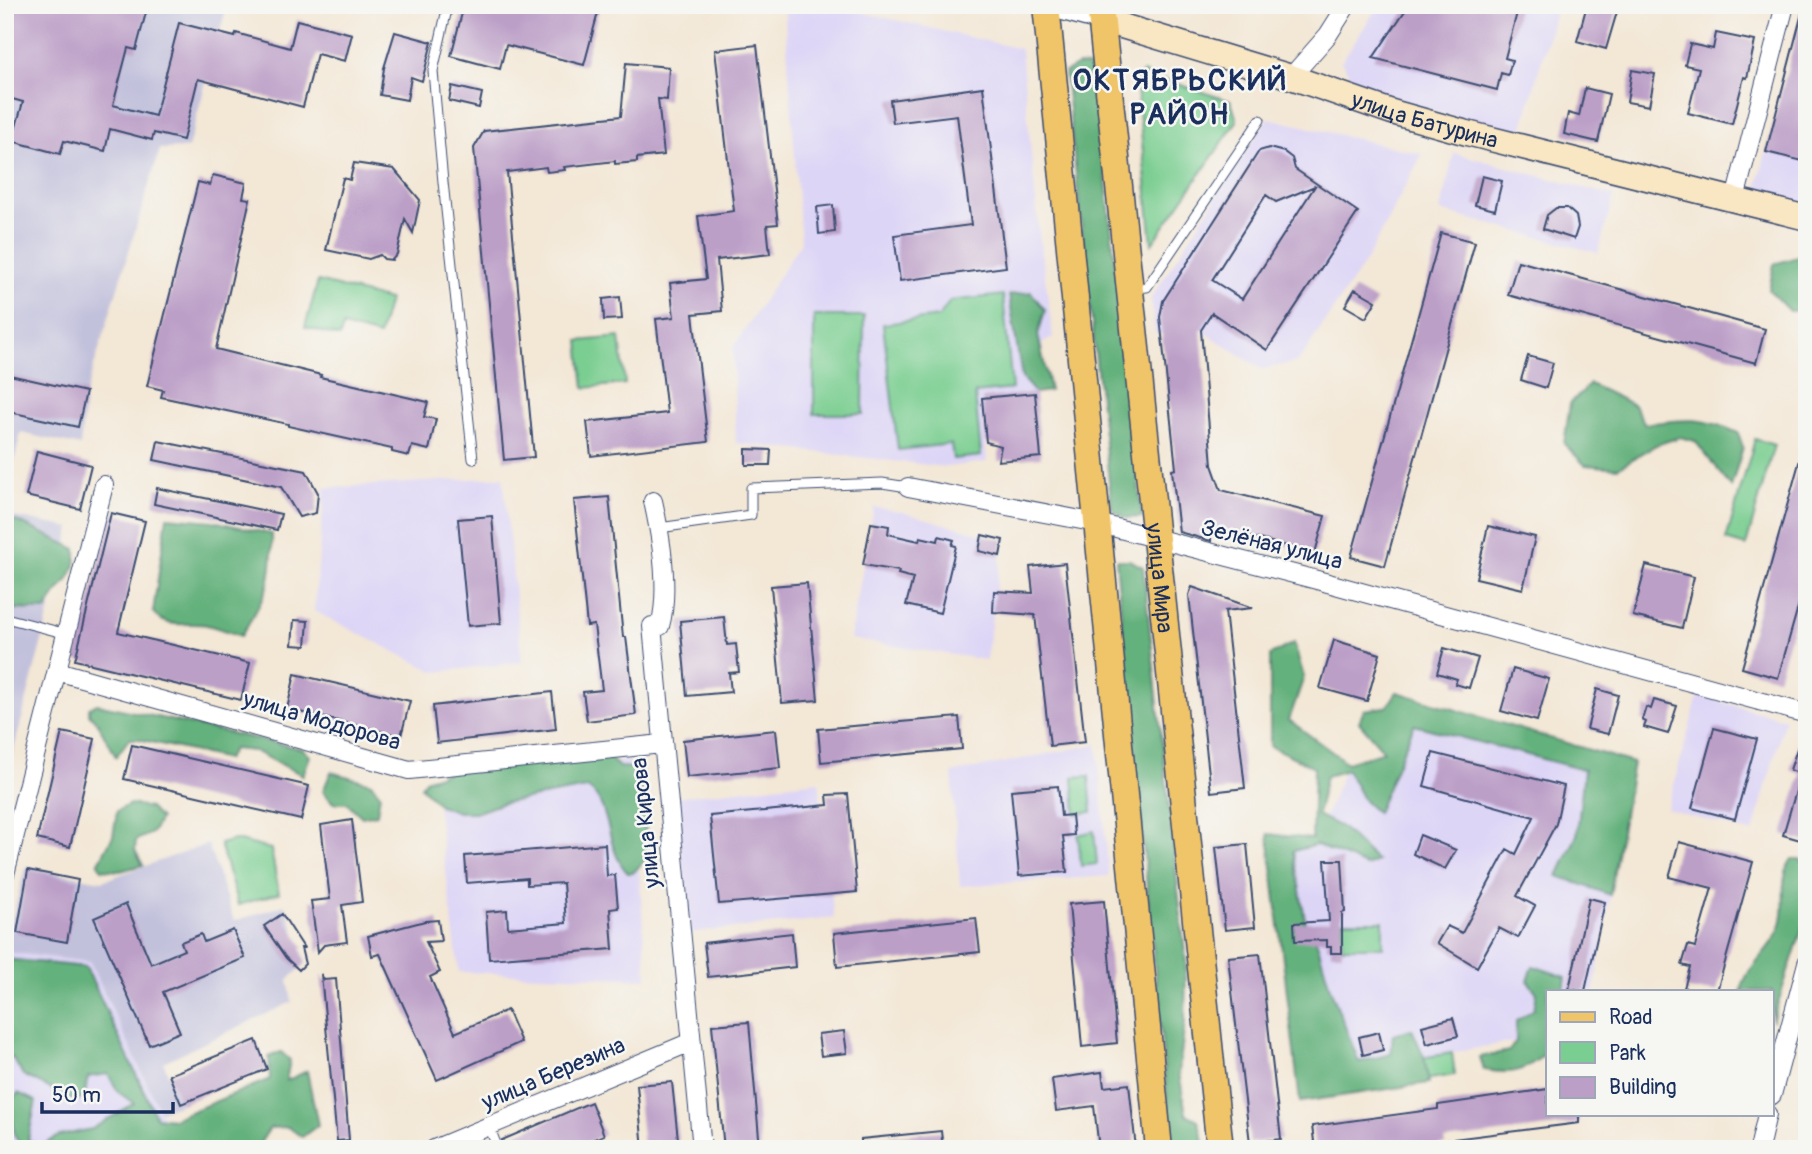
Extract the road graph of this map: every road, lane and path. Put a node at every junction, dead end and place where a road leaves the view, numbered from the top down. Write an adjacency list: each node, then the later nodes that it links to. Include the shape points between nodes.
1 (448, 5): 11 (lane, via 433,71)
2 (1046, 5): 5 (street, улица Батурина); 15 (main road)
3 (1347, 5): 6 (street)
4 (1785, 5): 8 (street)
5 (1101, 13): 6 (main road, улица Батурина); 10 (main road, улица Мира)
6 (1291, 77): 8 (main road, улица Батурина, via 1467,133)
7 (1260, 120): 10 (lane, via 1147,287)
8 (1735, 199): 9 (main road, улица Батурина)
9 (1807, 218)
10 (1129, 289): 17 (main road, улица Мира)
11 (473, 459)
12 (104, 485): 19 (street)
13 (908, 487): 15 (street, Зелёная улица); 16 (lane, Зелёная улица, via 882,483 751,488 751,515)
14 (653, 501): 16 (street, улица Кирова)
15 (1097, 523): 17 (street, Зелёная улица); 32 (main road)
16 (659, 528): 22 (street, улица Кирова, via 665,607 660,626 652,626)
17 (1156, 540): 21 (street, Зелёная улица); 33 (main road, улица Мира)
18 (6, 618): 19 (lane)
19 (67, 634): 20 (street)
20 (57, 671): 22 (street, улица Модорова, via 409,770); 23 (street)
21 (1807, 714)
22 (662, 744): 25 (street, улица Кирова)
23 (5, 874)
24 (1807, 963): 26 (street)
25 (691, 1042): 28 (street, улица Березина); 31 (street, улица Кирова)
26 (1773, 1091)
27 (1767, 1116): 34 (street)
28 (489, 1126): 29 (street, улица Березина); 30 (lane)
29 (434, 1149)
30 (498, 1149)
31 (702, 1149)
32 (1159, 1149)
33 (1220, 1149)
34 (1759, 1149)

